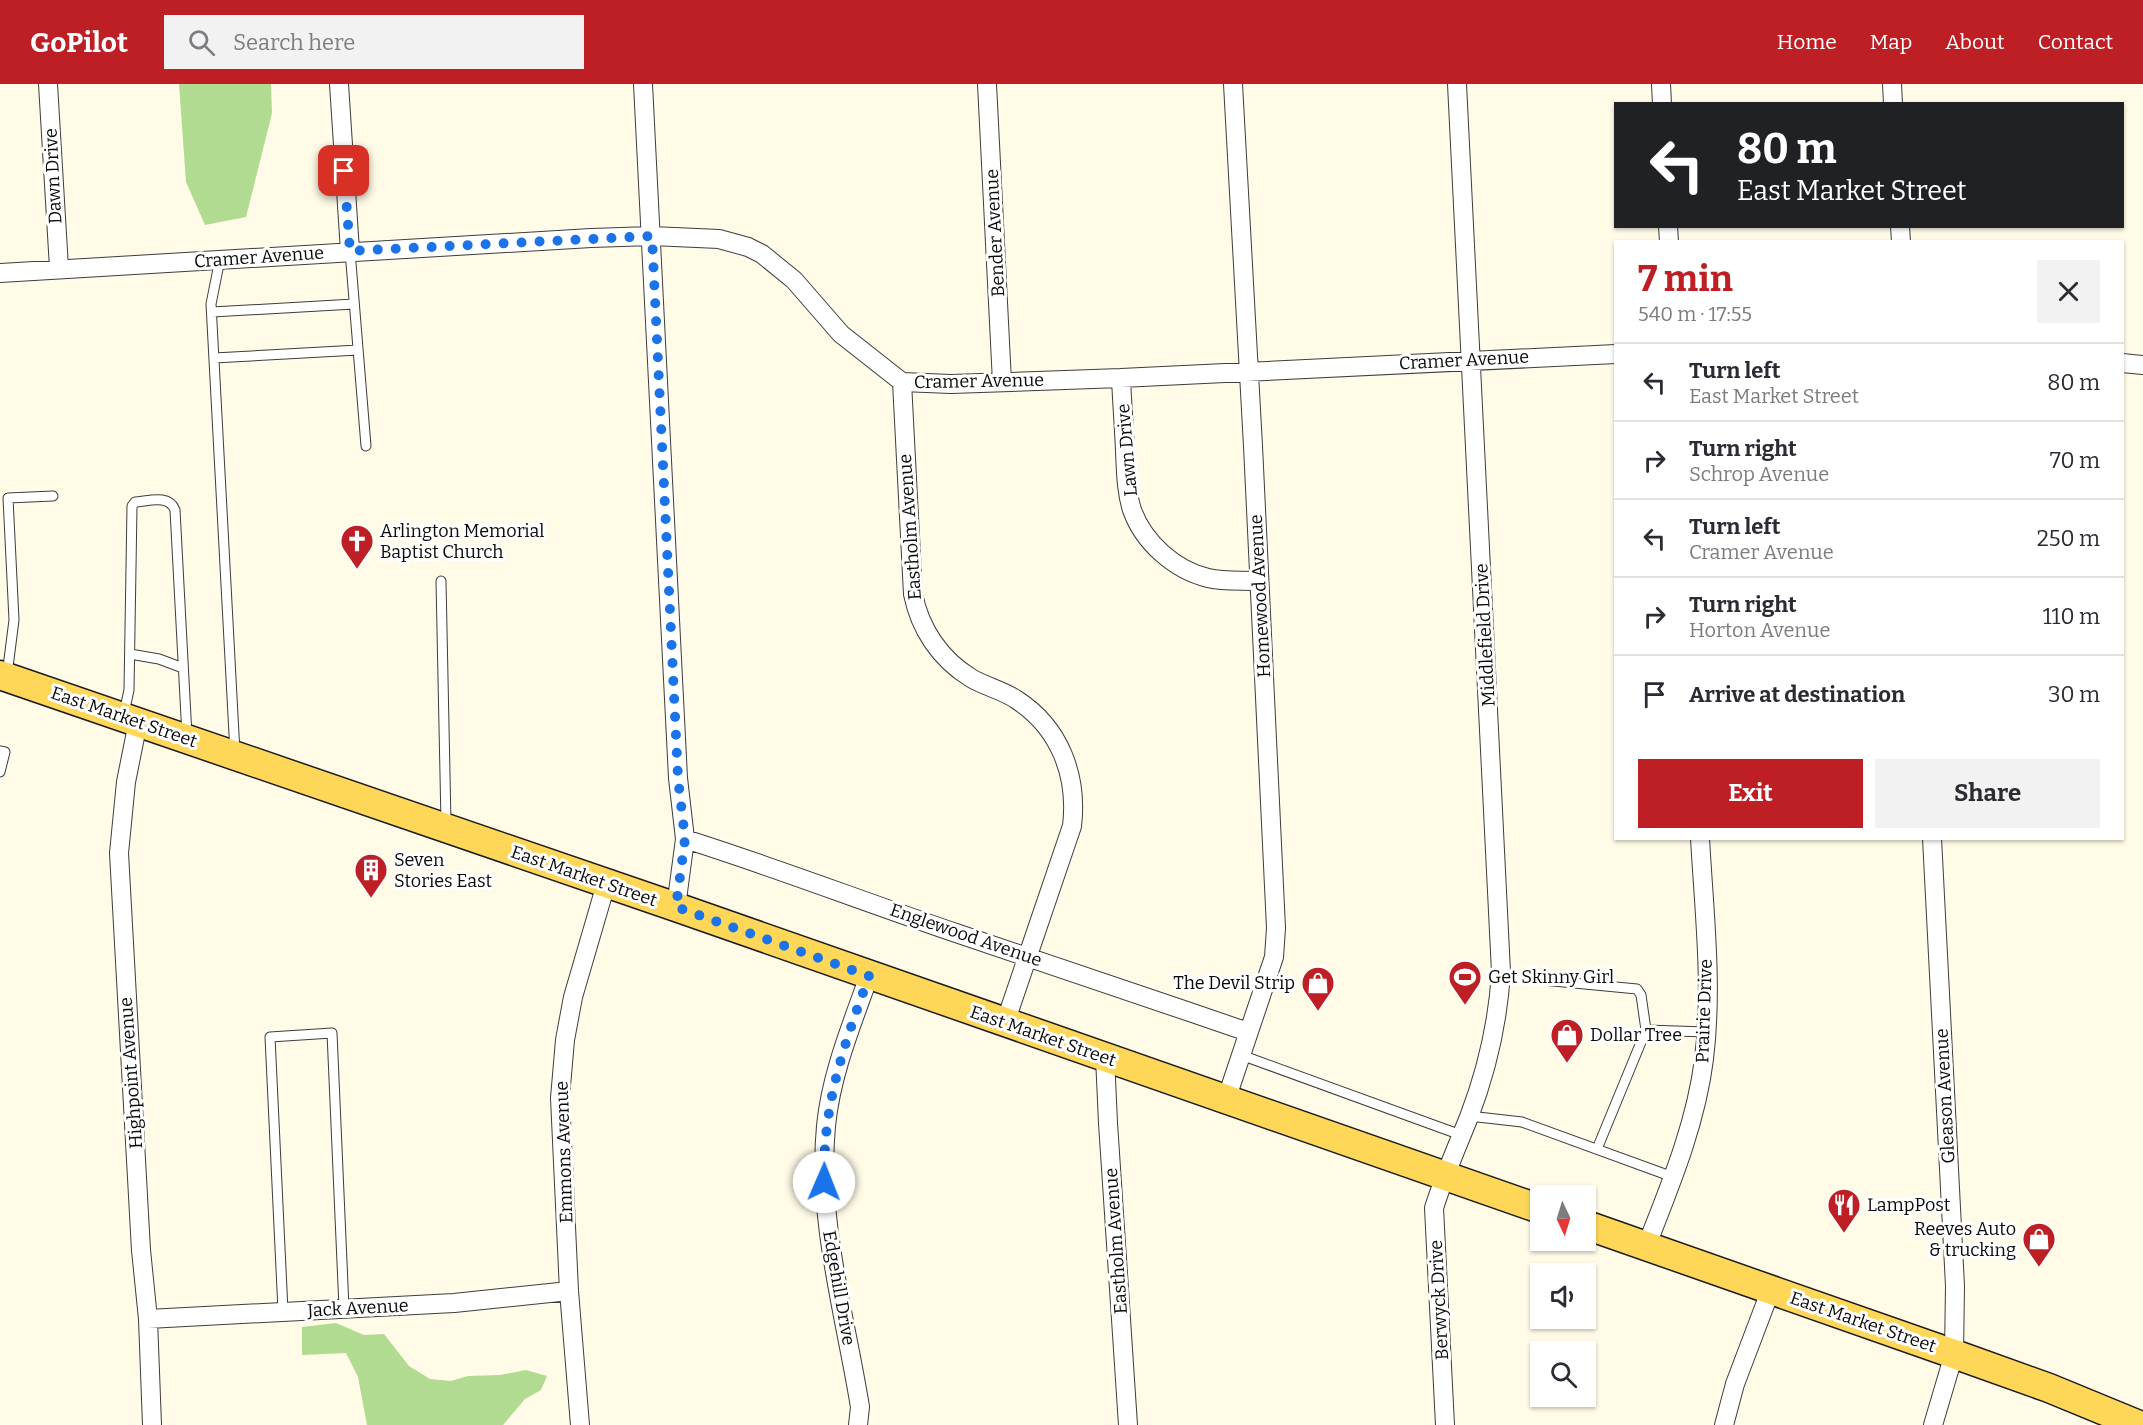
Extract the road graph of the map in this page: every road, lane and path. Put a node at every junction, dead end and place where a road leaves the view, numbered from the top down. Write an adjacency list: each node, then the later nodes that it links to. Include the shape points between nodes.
1 (48, 84): 14 (street, Dawn Drive)
2 (339, 84): 12 (street)
3 (643, 84): 11 (street)
4 (987, 84): 27 (street, Bender Avenue)
5 (1233, 84): 24 (street, Homewood Avenue)
6 (1457, 84): 21 (street, Middlefield Drive)
7 (1661, 84): 9 (street)
8 (1892, 84): 10 (street)
9 (1662, 102)
10 (1893, 102)
11 (652, 236): 12 (street, Cramer Avenue); 26 (street, Cramer Avenue, via 719,239 762,254 794,280 841,334); 41 (street, via 678,778)
12 (350, 251): 13 (street, Cramer Avenue); 16 (lane)
13 (220, 260): 14 (street, Cramer Avenue); 17 (lane)
14 (59, 268): 15 (street, Cramer Avenue)
15 (0, 273)
16 (354, 304): 17 (lane); 18 (lane)
17 (212, 312): 20 (lane)
18 (358, 350): 20 (lane); 28 (lane)
19 (1614, 354): 21 (street, Cramer Avenue)
20 (214, 358): 38 (lane)
21 (1470, 360): 24 (street, Cramer Avenue); 48 (street, Middlefield Drive)
22 (2124, 363): 23 (street)
23 (2143, 365)
24 (1248, 370): 25 (street, Cramer Avenue); 31 (street, Homewood Avenue)
25 (1121, 378): 27 (street, Cramer Avenue); 31 (street, Lawn Drive, via 1129,497 1144,532 1160,552 1192,573 1210,579)
26 (902, 382): 27 (street, Cramer Avenue); 46 (street, Eastholm Avenue, via 913,594 920,622 938,650 956,668 1030,709 1058,742 1069,770 1074,798 1072,826)
27 (1002, 382)
28 (366, 446)
29 (53, 496): 34 (lane, via 8,498 14,620)
30 (441, 581): 40 (lane)
31 (1258, 581): 51 (street, Homewood Avenue, via 1276,928 1274,957)
32 (130, 654): 33 (lane); 33 (lane, via 132,506 135,502 166,500 175,510); 35 (lane)
33 (183, 668): 36 (lane)
34 (3, 676): 35 (main road, East Market Street)
35 (131, 720): 36 (main road, East Market Street); 68 (street, Highpoint Avenue, via 119,853)
36 (187, 738): 38 (main road, East Market Street)
37 (0, 751): 39 (lane, via 5,752)
38 (236, 755): 40 (main road, East Market Street)
39 (0, 772)
40 (446, 828): 44 (main road, East Market Street)
41 (685, 839): 45 (street); 46 (street, Englewood Avenue)
42 (1700, 840): 52 (street, Prairie Drive)
43 (1932, 840): 69 (street, Gleason Avenue, via 1955,1287)
44 (606, 884): 45 (main road, East Market Street); 65 (street, Emmons Avenue, via 573,997 561,1069 560,1126)
45 (676, 907): 47 (main road, East Market Street)
46 (1028, 957): 49 (street, Eastholm Avenue); 51 (street, Englewood Avenue)
47 (869, 976): 49 (main road, East Market Street); 72 (street, Edgehill Drive, via 830,1096 824,1167 829,1238 860,1407)
48 (1501, 976): 50 (lane, via 1637,989); 56 (street, Middlefield Drive, via 1492,1044)
49 (1005, 1023): 54 (main road, East Market Street)
50 (1646, 1030): 52 (lane); 58 (lane)
51 (1248, 1032): 53 (street, Homewood Avenue)
52 (1706, 1032): 59 (street, Prairie Drive, via 1696,1103)
53 (1240, 1055): 55 (street, Homewood Avenue); 57 (lane)
54 (1105, 1057): 55 (main road, East Market Street); 73 (street, Eastholm Avenue)
55 (1226, 1100): 60 (main road, East Market Street)
56 (1469, 1116): 57 (street, Middlefield Drive); 58 (lane, via 1522,1122)
57 (1461, 1135): 60 (street, Middlefield Drive)
58 (1597, 1149): 59 (lane)
59 (1673, 1176): 63 (street, Prairie Drive)
60 (1444, 1177): 61 (main road, East Market Street); 74 (street, Berwyck Drive, via 1434,1208)
61 (1530, 1206)
62 (1596, 1229): 63 (main road, East Market Street)
63 (1646, 1247): 64 (main road, East Market Street)
64 (1771, 1289): 69 (main road, East Market Street); 75 (street)
65 (569, 1292): 66 (street, Jack Avenue); 71 (street, Emmons Avenue)
66 (344, 1308): 67 (street, Jack Avenue); 67 (lane, via 332,1033 270,1037)
67 (283, 1311): 68 (street, Jack Avenue)
68 (148, 1319): 70 (street, Highpoint Avenue)
69 (1954, 1354): 76 (street, Gleason Avenue); 77 (main road, East Market Street)
70 (152, 1425)
71 (580, 1425)
72 (858, 1425)
73 (1128, 1425)
74 (1445, 1425)
75 (1724, 1425)
76 (1933, 1425)
77 (2139, 1425)

